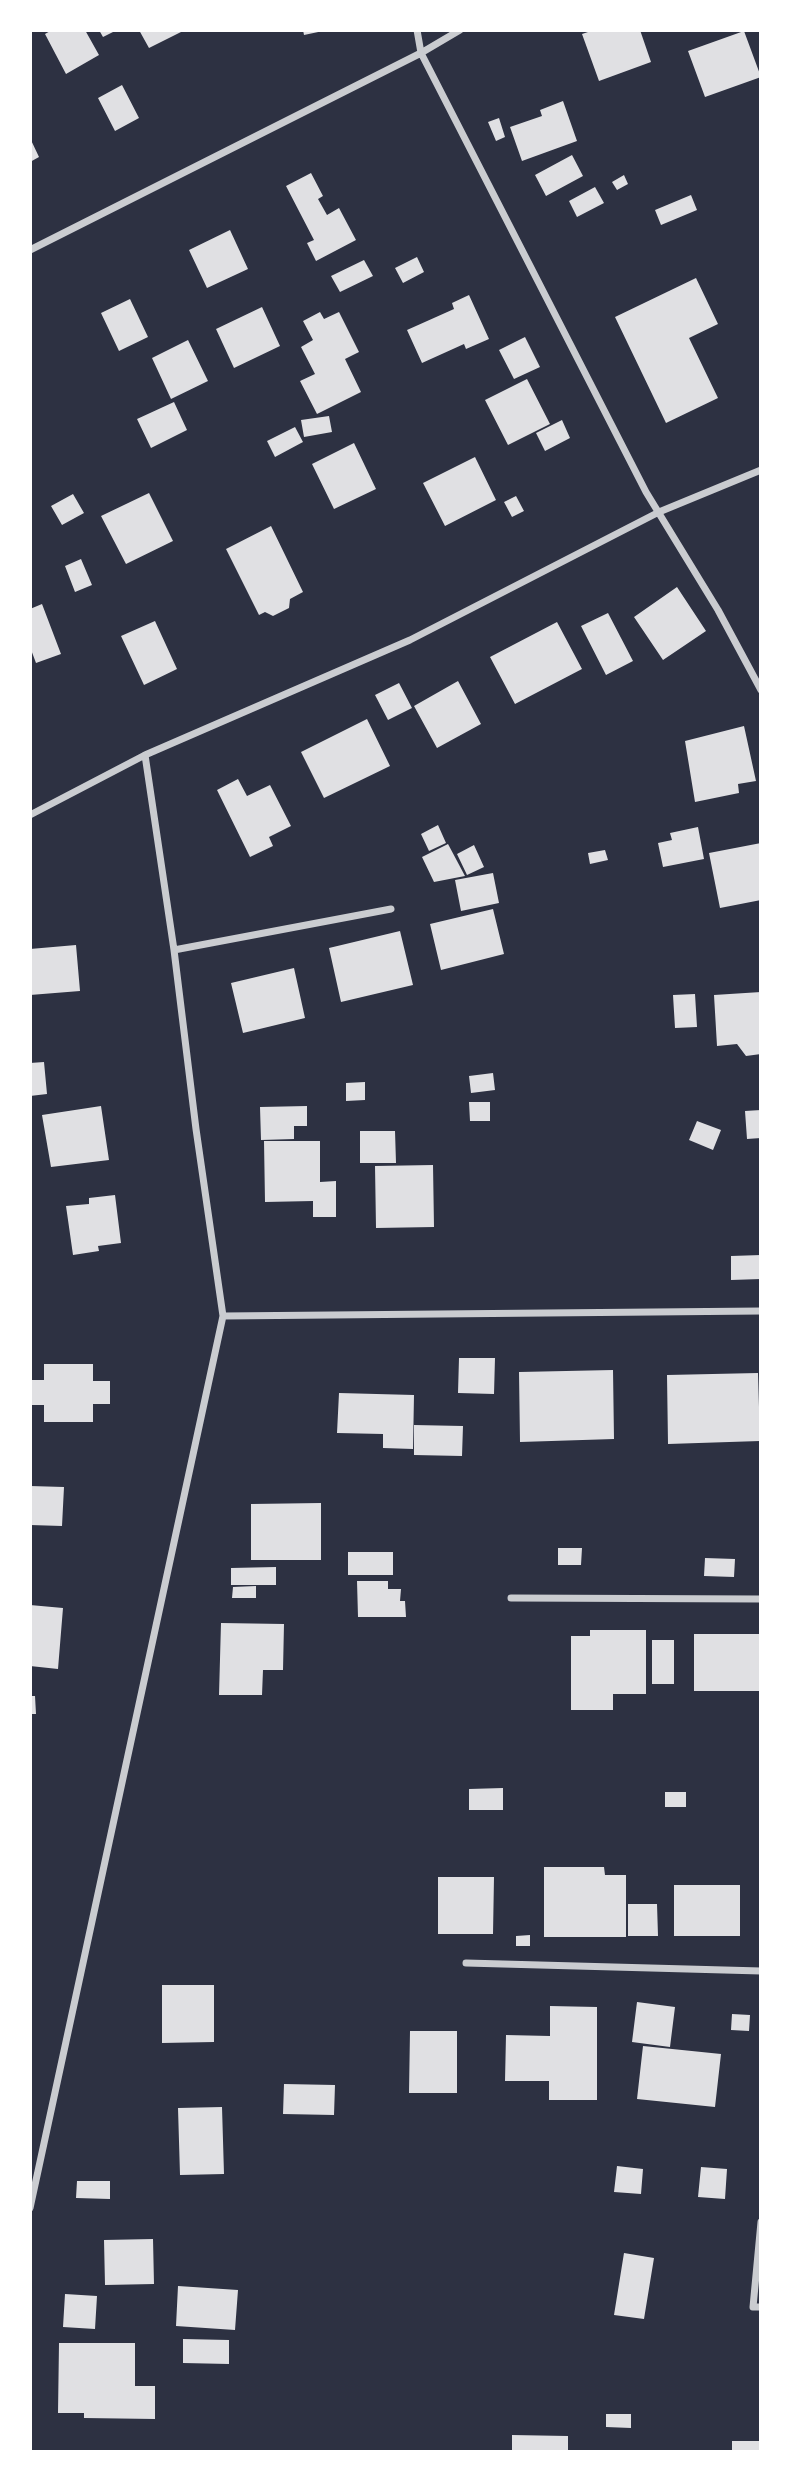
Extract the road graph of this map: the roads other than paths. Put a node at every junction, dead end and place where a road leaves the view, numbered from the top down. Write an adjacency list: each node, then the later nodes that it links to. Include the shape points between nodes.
1 (417, 30): 3 (street)
2 (460, 30): 3 (street)
3 (421, 53): 4 (street); 6 (street)
4 (30, 250)
5 (761, 470): 6 (street)
6 (659, 512): 7 (street); 8 (street, via 410,640)
7 (761, 690)
8 (145, 755): 9 (street); 11 (street)
9 (30, 815)
10 (391, 909): 11 (street)
11 (174, 950): 13 (street)
12 (761, 1311): 13 (street)
13 (223, 1316): 18 (street)
14 (512, 1598): 15 (street)
15 (761, 1599)
16 (466, 1963): 17 (street)
17 (761, 1971)
18 (30, 2208)
19 (761, 2222): 20 (street, via 753,2307)
20 (761, 2307)

